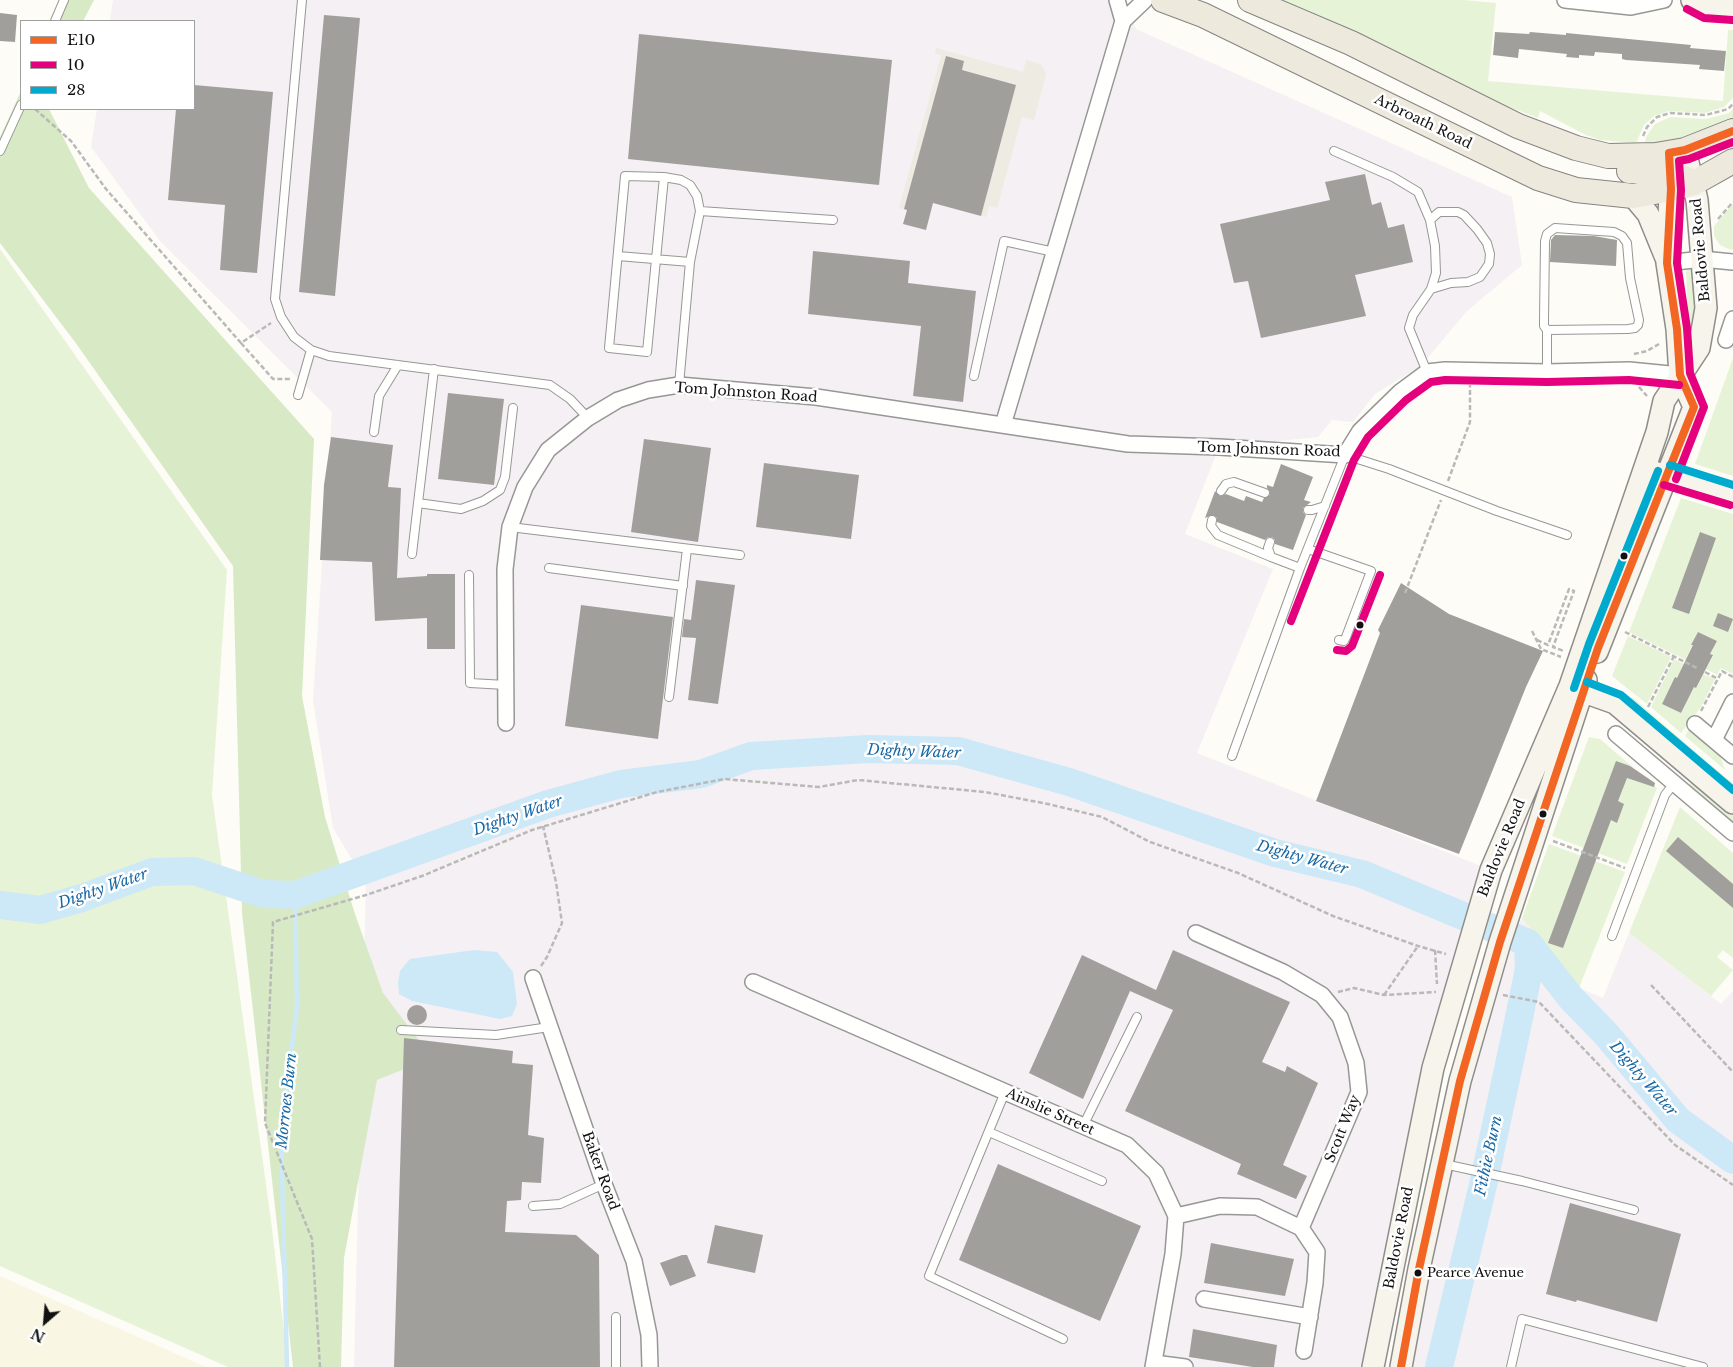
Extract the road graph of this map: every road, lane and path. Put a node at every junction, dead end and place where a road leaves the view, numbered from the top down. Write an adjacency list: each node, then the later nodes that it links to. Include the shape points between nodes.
1 (64, 0): 11 (lane)
2 (302, 0): 38 (lane, via 275,299)
3 (1117, 0): 12 (street)
4 (1145, 0): 12 (street)
5 (1163, 0): 24 (main road, Arbroath Road, via 1203,15 1538,178 1576,190)
6 (1250, 0): 21 (main road, Arbroath Road, via 1351,43 1518,126 1577,162 1616,171 1646,172)
7 (1565, 0): 8 (street, via 1632,6)
8 (1664, 0)
9 (1692, 0): 10 (main road, via 1706,8)
10 (1733, 10)
11 (56, 20)
12 (1123, 21): 30 (street)
13 (1733, 104): 17 (path, via 1728,109 1706,115 1670,113 1657,117)
14 (20, 107): 18 (lane)
15 (36, 110): 43 (path, via 71,142 106,189)
16 (1733, 131): 21 (main road, Arbroath Road)
17 (1643, 136)
18 (0, 151)
19 (1334, 151): 28 (lane, via 1418,192)
20 (1733, 161): 23 (main road, Arbroath Road)
21 (1674, 166): 23 (main road, Arbroath Road); 23 (main road, Baldovie Road); 24 (main road, Arbroath Road); 36 (main road, Baldovie Road)
22 (664, 177): 26 (lane, via 690,185); 31 (lane, via 625,176); 32 (lane)
23 (1694, 183): 33 (main road, Baldovie Road)
24 (1633, 196): 36 (main road, Baldovie Road, via 1648,214)
25 (1733, 202): 29 (path)
26 (700, 211): 27 (lane); 34 (lane)
27 (833, 220)
28 (1430, 220): 37 (lane, via 1436,273); 37 (lane, via 1439,212 1464,215 1487,244 1490,254 1489,264 1480,277)
29 (1716, 222)
30 (1054, 252): 51 (lane, via 1004,241); 57 (street)
31 (618, 256): 32 (lane); 32 (lane, via 609,348 647,352)
32 (657, 259): 34 (lane)
33 (1702, 259): 35 (street); 36 (street); 50 (main road, Baldovie Road, via 1706,308 1699,348)
34 (690, 262): 53 (lane)
35 (1733, 262)
36 (1668, 263): 50 (main road, Baldovie Road)
37 (1431, 288): 48 (lane, via 1413,314 1409,328)
38 (281, 317): 43 (path); 44 (lane, via 294,337)
39 (1733, 319): 41 (street)
40 (1547, 330): 40 (lane, via 1544,326 1547,234 1555,228 1614,232 1622,236 1627,243 1638,325 1628,329); 49 (lane)
41 (1726, 340)
42 (1660, 342): 47 (path, via 1647,351 1626,356)
43 (241, 343): 52 (path, via 273,379)
44 (312, 350): 45 (lane, via 329,356); 52 (lane)
45 (398, 365): 46 (lane); 58 (lane, via 379,396)
46 (434, 369): 56 (lane, via 550,385 570,399); 65 (lane)
47 (1628, 370): 49 (street); 50 (street)
48 (1427, 372): 49 (street); 59 (street, Tom Johnston Road, via 1400,392 1360,430)
49 (1547, 372)
50 (1680, 375): 60 (main road, Baldovie Road, via 1664,401); 61 (main road, Baldovie Road, via 1694,407)
51 (974, 376)
52 (303, 378): 54 (lane)
53 (679, 384): 56 (street, Tom Johnston Road, via 618,400); 57 (street, Tom Johnston Road, via 816,397)
54 (298, 395)
55 (513, 408): 65 (lane, via 505,477 500,490 483,501 461,508)
56 (588, 418): 69 (street, Tom Johnston Road, via 548,450 525,488)
57 (1003, 425): 59 (street, Tom Johnston Road, via 1128,444)
58 (374, 432)
59 (1345, 456): 66 (lane); 70 (lane, via 1390,469)
60 (1644, 468): 61 (main road); 93 (main road, Baldovie Road)
61 (1666, 475): 64 (main road); 93 (main road, Baldovie Road, via 1598,648)
62 (1221, 491): 63 (lane, via 1226,484 1234,482)
63 (1265, 493)
64 (1733, 495)
65 (418, 503): 74 (lane)
66 (1325, 506): 67 (lane); 73 (lane)
67 (1308, 510)
68 (1212, 520): 76 (lane, via 1211,526 1218,535)
69 (510, 527): 72 (lane); 92 (street, Tom Johnston Road, via 505,569)
70 (1567, 535)
71 (1270, 542): 76 (lane)
72 (687, 549): 75 (lane); 80 (lane)
73 (1308, 549): 78 (lane); 83 (lane, via 1370,571 1346,637 1344,641)
74 (412, 554)
75 (740, 555)
76 (1271, 557): 78 (lane)
77 (549, 568): 80 (lane)
78 (1300, 568): 101 (lane)
79 (469, 575): 92 (lane, via 470,683)
80 (683, 586): 94 (lane)
81 (1532, 632): 84 (path)
82 (1625, 632): 86 (path)
83 (1339, 640)
84 (1537, 640): 85 (path, via 1548,645 1569,589 1574,591 1553,646); 87 (path, via 1541,649)
85 (1569, 653)
86 (1674, 656): 88 (path); 96 (path)
87 (1567, 659)
88 (1697, 668)
89 (1704, 672): 91 (path)
90 (1733, 677): 91 (path, via 1722,671)
91 (1718, 679): 97 (path)
92 (506, 685): 98 (street, Tom Johnston Road)
93 (1576, 689): 103 (main road, via 1615,703); 108 (main road, Baldovie Road); 146 (main road, Baldovie Road, via 1491,870 1472,928 1433,1068)
94 (669, 697)
95 (1733, 702): 100 (street)
96 (1648, 707)
97 (1696, 719): 100 (street)
98 (506, 723)
99 (1616, 734): 104 (street)
100 (1714, 740): 102 (street)
101 (1232, 756)
102 (1733, 756)
103 (1689, 765): 104 (street); 105 (main road)
104 (1675, 782): 107 (street); 109 (lane, via 1665,795)
105 (1733, 803)
106 (543, 826): 112 (path, via 657,792 724,779 819,787 858,780 985,792 1102,817 1150,842 1238,873 1333,916); 115 (path, via 562,923 547,957); 142 (path, via 422,876 272,922 265,1122 312,1239)
107 (1733, 833)
108 (1535, 834): 109 (path); 128 (main road, Baldovie Road, via 1460,1081)
109 (1636, 872): 111 (lane)
110 (1196, 933): 118 (street, Scott Way, via 1283,972)
111 (1612, 936)
112 (1418, 946): 113 (path); 119 (path)
113 (1435, 950): 114 (path); 119 (path, via 1438,992)
114 (1446, 954)
115 (533, 978): 122 (street, Baker Road)
116 (753, 982): 125 (street, Ainslie Street)
117 (1651, 984): 124 (path)
118 (1322, 995): 119 (path, via 1354,988); 135 (street, Scott Way, via 1340,1017 1356,1063 1359,1092)
119 (1384, 995)
120 (1502, 995): 131 (path, via 1539,1002 1675,1145)
121 (1137, 1017): 126 (lane)
122 (549, 1027): 123 (lane, via 496,1035); 130 (street, Baker Road)
123 (401, 1030)
124 (1733, 1072)
125 (1005, 1092): 126 (street, Ainslie Street); 127 (lane)
126 (1083, 1126): 134 (street, Ainslie Street, via 1127,1145 1156,1174)
127 (988, 1132): 129 (lane); 139 (lane, via 929,1276)
128 (1441, 1164): 133 (lane); 147 (main road, Baldovie Road)
129 (1102, 1181)
130 (604, 1184): 132 (lane, via 560,1204); 144 (street, Baker Road, via 634,1261 649,1335)
131 (1733, 1185)
132 (533, 1206)
133 (1634, 1210)
134 (1176, 1216): 135 (street, via 1220,1206 1257,1207); 141 (street, Ainslie Street, via 1173,1254)
135 (1301, 1228): 138 (street, via 1317,1252)
136 (1204, 1299): 138 (street)
137 (616, 1317): 143 (lane)
138 (1310, 1318): 140 (street)
139 (1063, 1339)
140 (1304, 1351)
141 (1153, 1365): 145 (street)
142 (320, 1367)
143 (616, 1367)
144 (650, 1367)
145 (1185, 1367)
146 (1373, 1367)
147 (1401, 1367)
148 (1511, 1367): 149 (lane, via 1522,1319)
149 (1703, 1367)

